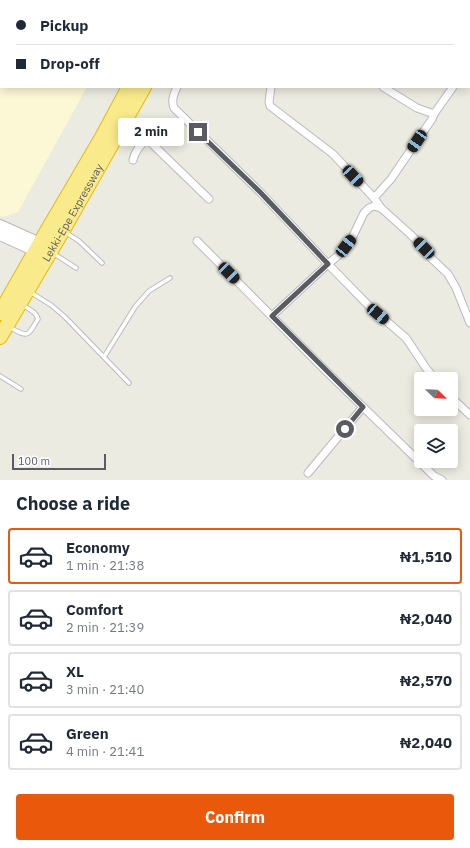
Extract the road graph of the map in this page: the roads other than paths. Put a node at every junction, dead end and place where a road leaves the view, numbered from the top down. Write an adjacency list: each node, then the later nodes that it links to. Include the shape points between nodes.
1 (129, 88): 10 (highway, Lekki-Epe Expressway)
2 (143, 88): 8 (highway, Lekki-Epe Expressway)
3 (177, 88): 23 (street, via 172,98 174,108 260,192)
4 (271, 88): 13 (street, via 270,106 332,154)
5 (385, 88): 7 (street, via 417,108)
6 (452, 88): 7 (street)
7 (434, 114): 13 (street, via 391,179)
8 (122, 124): 9 (street); 10 (highway, Lekki-Epe Expressway)
9 (147, 139): 11 (street); 14 (street)
10 (106, 143): 12 (highway, Lekki-Epe Expressway)
11 (133, 160)
12 (94, 163): 17 (highway, Lekki-Epe Expressway); 21 (highway, Lekki-Epe Expressway)
13 (374, 198): 15 (street)
14 (209, 199)
15 (381, 208): 23 (street, via 368,208 351,240); 30 (street, via 448,274)
16 (0, 225): 19 (street)
17 (63, 230): 21 (highway, Lekki-Epe Expressway); 22 (lane)
18 (0, 235): 19 (street)
19 (15, 236): 21 (street)
20 (197, 241): 29 (street)
21 (42, 248): 24 (lane); 26 (highway, Lekki-Epe Expressway); 28 (highway, Lekki-Epe Expressway)
22 (102, 263)
23 (328, 264): 29 (street); 33 (street, via 369,306 406,338)
24 (76, 268)
25 (170, 278): 32 (lane, via 149,291 135,307)
26 (27, 290): 27 (highway, Lekki-Epe Expressway); 32 (lane, via 51,305)
27 (20, 303): 31 (highway, Lekki-Epe Expressway); 31 (lane, via 38,316 30,333)
28 (0, 313)
29 (272, 316): 38 (street)
30 (470, 323)
31 (3, 331)
32 (104, 357): 35 (lane)
33 (429, 372)
34 (0, 376): 36 (lane)
35 (129, 383)
36 (21, 389)
37 (458, 404): 39 (street)
38 (363, 407): 40 (street); 41 (street, via 434,476)
39 (470, 415)
40 (308, 473)
41 (442, 480)

